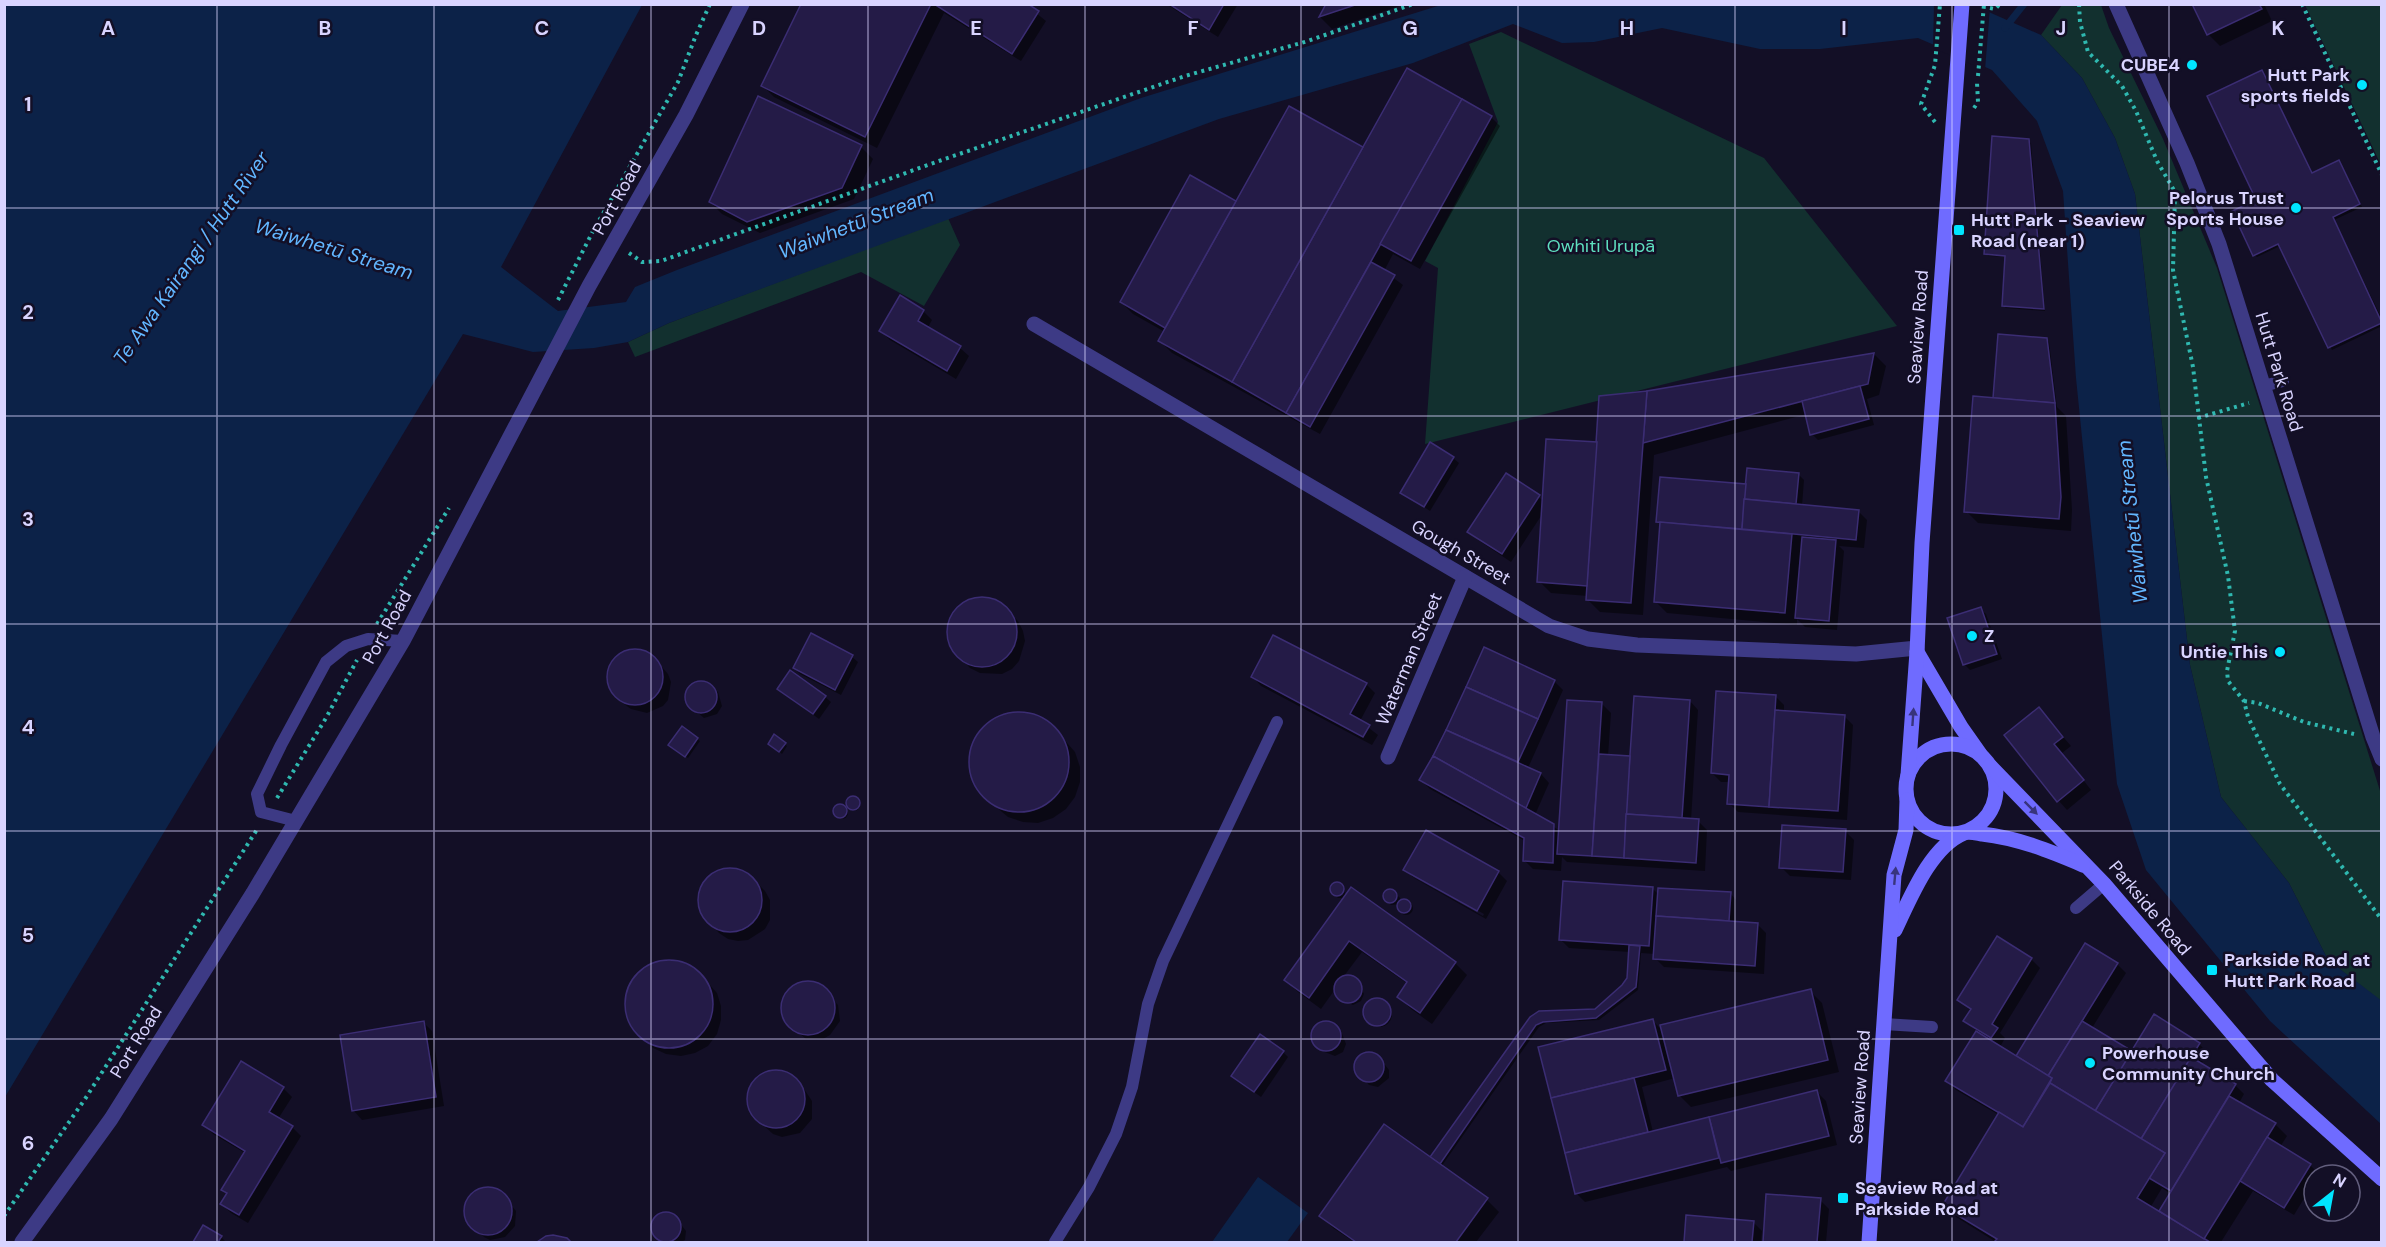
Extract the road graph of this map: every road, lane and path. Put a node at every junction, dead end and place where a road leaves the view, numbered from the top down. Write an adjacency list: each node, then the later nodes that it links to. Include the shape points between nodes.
1 (710, 4): 15 (path, via 678,82)
2 (742, 4): 16 (street, Port Road, via 686,115)
3 (1413, 4): 16 (path, via 939,160 661,261 642,262)
4 (1940, 4): 13 (path, via 1933,74 1921,104)
5 (1962, 4): 24 (main road, Seaview Road)
6 (1984, 4): 12 (path, bridge)
7 (2000, 4): 11 (path)
8 (2079, 4): 21 (path, via 2088,52 2122,86 2175,192 2173,270 2193,368)
9 (2116, 4): 20 (street, Hutt Park Road, via 2219,244)
10 (2302, 4): 14 (path)
11 (1990, 8)
12 (1976, 106)
13 (1925, 109)
14 (2382, 175)
15 (592, 233): 16 (path); 17 (path)
16 (614, 243): 23 (street, Port Road)
17 (568, 280)
18 (1034, 324): 22 (street, Gough Street)
19 (2283, 381): 20 (lane)
20 (2265, 393): 21 (path); 27 (street, Hutt Park Road)
21 (2198, 418): 25 (path, via 2235,631 2228,681)
22 (1465, 577): 24 (street, Gough Street, via 1549,626 1588,639 1637,645 1856,654); 28 (street, Waterman Street)
23 (403, 641): 33 (street, Port Road); 33 (lane, via 368,639 346,646 326,662 257,794 261,812)
24 (1917, 650): 30 (main road, via 1961,727); 31 (main road, Seaview Road, one-way to 24)
25 (2244, 701): 27 (path, via 2304,722); 38 (path, via 2280,784)
26 (1277, 722): 44 (lane, via 1163,961 1148,1004 1132,1086 1116,1134)
27 (2373, 737): 29 (street, Hutt Park Road)
28 (1388, 757)
29 (2382, 759)
30 (1986, 761): 31 (main road, via 1960,745 1946,744 1922,754); 34 (main road, via 1995,779 1996,794 1984,820); 35 (main road, Parkside Road, one-way to 35)
31 (1908, 775): 32 (main road)
32 (1907, 800): 34 (main road, via 1911,812 1927,827 1947,834); 39 (main road, Seaview Road, one-way to 32, via 1894,875 1906,830)
33 (296, 821): 43 (street, Port Road, via 111,1119)
34 (1966, 832): 35 (main road, Parkside Road, via 2031,843); 39 (main road, Seaview Road, via 1952,841 1928,868)
35 (2090, 867): 36 (main road, Parkside Road)
36 (2104, 884): 37 (lane); 42 (main road, Parkside Road, via 2272,1080)
37 (2076, 908)
38 (2382, 920)
39 (1892, 935): 40 (main road, Seaview Road)
40 (1884, 1024): 41 (lane); 45 (main road, Seaview Road)
41 (1932, 1027)
42 (2382, 1179)
43 (22, 1242)
44 (1055, 1242)
45 (1869, 1242)

